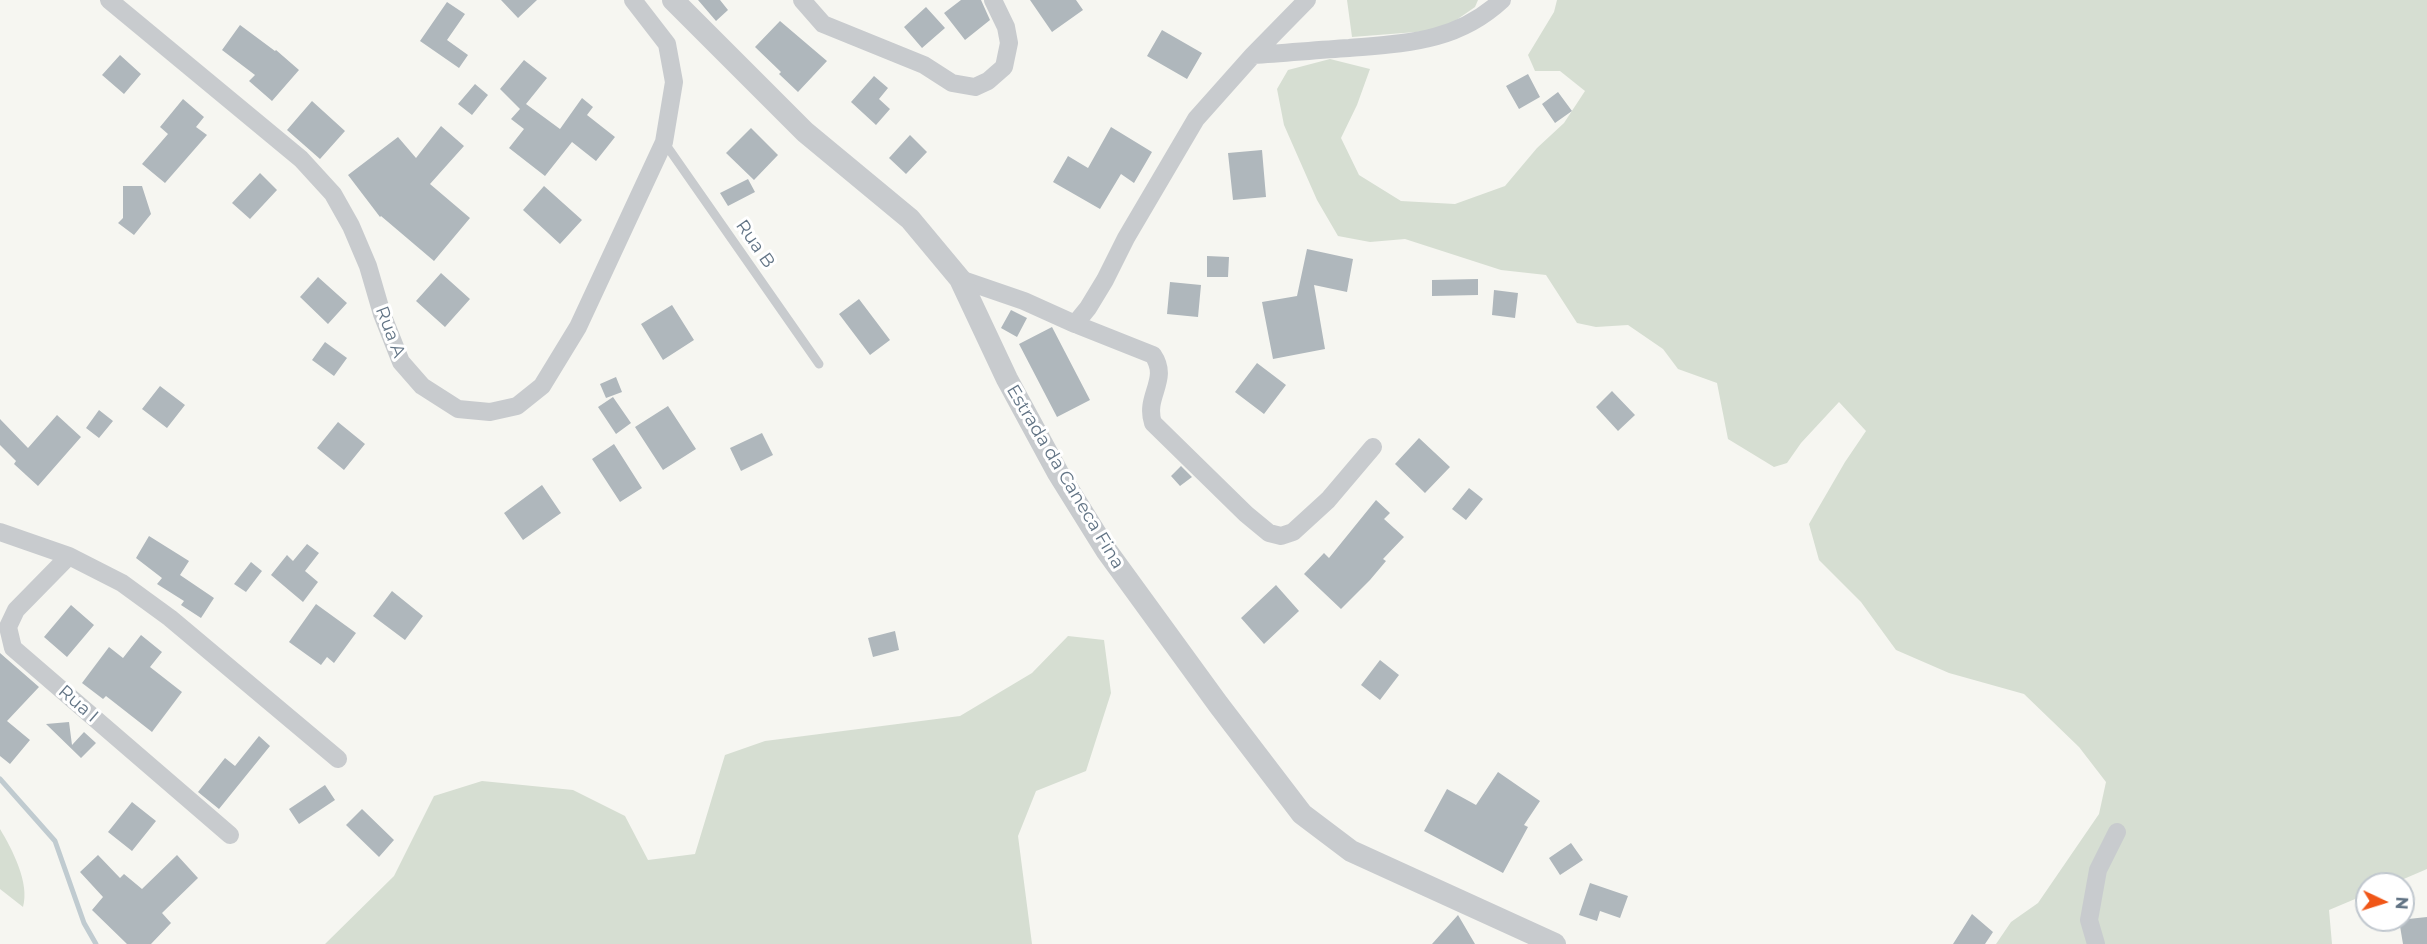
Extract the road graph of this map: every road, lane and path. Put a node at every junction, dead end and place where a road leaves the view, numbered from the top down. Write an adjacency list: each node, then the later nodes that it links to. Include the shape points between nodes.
1 (110, 0): 9 (street, Rua A, via 301,159 333,194 368,266 401,362 422,386 458,409 490,412 517,406 542,386 578,327)
2 (633, 0): 9 (street, Rua A, via 667,44 674,82)
3 (673, 0): 10 (street, Estrada da Caneca Fina, via 805,132 910,219)
4 (802, 0): 5 (street, via 823,24 924,65 952,83 975,87 1004,67 1009,43)
5 (993, 0)
6 (1307, 0): 8 (street)
7 (1502, 0): 8 (street, via 1468,26 1436,38 1407,44)
8 (1253, 55): 11 (street, via 1196,119 1105,280)
9 (664, 142): 12 (lane, Rua B)
10 (960, 279): 11 (street); 19 (street, Estrada da Caneca Fina, via 1007,379 1106,550 1302,814 1351,851)
11 (1075, 324): 13 (street, via 1153,355 1160,365 1160,375 1150,405 1153,423 1269,533 1281,536 1293,532 1328,500)
12 (819, 364)
13 (1374, 447)
14 (0, 532): 15 (street)
15 (69, 556): 16 (street, via 122,583 170,618); 18 (street, Rua I, via 16,610 8,627 14,648)
16 (338, 759)
17 (2117, 832): 20 (street, via 2098,870 2089,920)
18 (230, 835)
19 (1555, 944)
20 (2096, 944)

